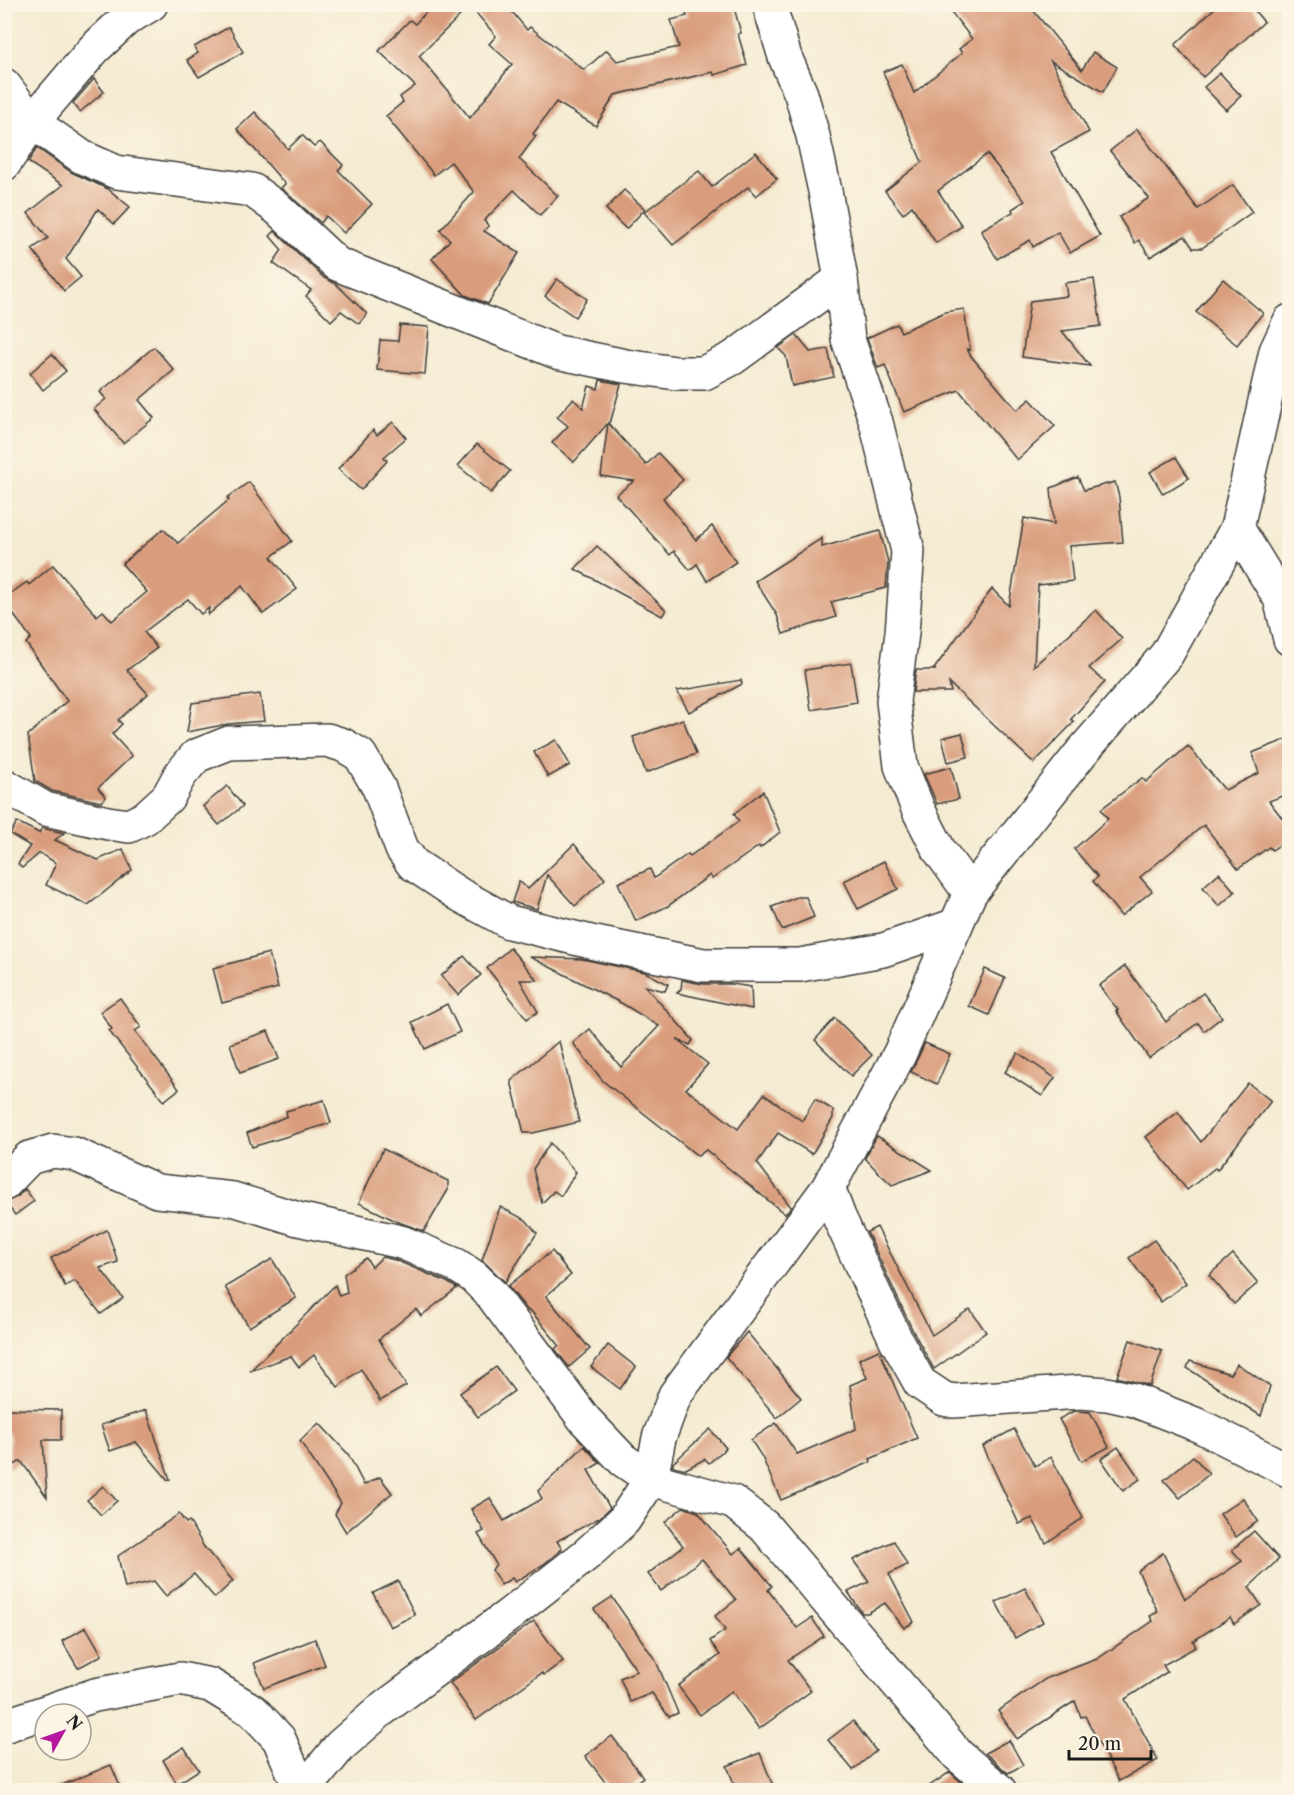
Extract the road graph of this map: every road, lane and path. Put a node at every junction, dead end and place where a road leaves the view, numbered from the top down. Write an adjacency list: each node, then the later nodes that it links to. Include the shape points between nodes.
1 (151, 4): 4 (street, via 126,19 94,49)
2 (769, 4): 6 (street, via 813,136)
3 (4, 85): 4 (street)
4 (32, 122): 5 (street); 6 (street, via 82,157 116,172 252,190 338,264 557,352 625,366 704,373 733,358)
5 (4, 164)
6 (842, 279): 11 (street, via 848,339 876,422 908,551 893,701 902,766 939,850)
7 (1290, 321): 8 (street, via 1276,351)
8 (1237, 528): 9 (street, via 1280,598); 11 (street, via 1167,654 1082,752)
9 (1290, 639)
10 (4, 784): 12 (street, via 45,809 129,826 145,818 168,796 196,756 229,742 327,740 360,755 379,788 402,849 413,864 509,922 703,965 800,965 883,950)
11 (970, 893): 12 (street)
12 (956, 925): 14 (street, via 900,1053)
13 (4, 1184): 16 (street, via 29,1158 53,1151 74,1154 157,1191 233,1199 298,1219 401,1242 436,1255 474,1277 492,1295 585,1420 623,1460)
14 (828, 1188): 15 (street, via 896,1340 920,1383 944,1399 1107,1394 1134,1400 1200,1426); 16 (street, via 675,1395 659,1438)
15 (1290, 1471)
16 (651, 1479): 18 (street, via 624,1520 587,1554 380,1711 340,1746); 19 (street, via 733,1502 764,1526 958,1755)
17 (4, 1726): 18 (street, via 95,1695 180,1679 210,1685 253,1711 279,1739)
18 (303, 1791)
19 (999, 1791)

